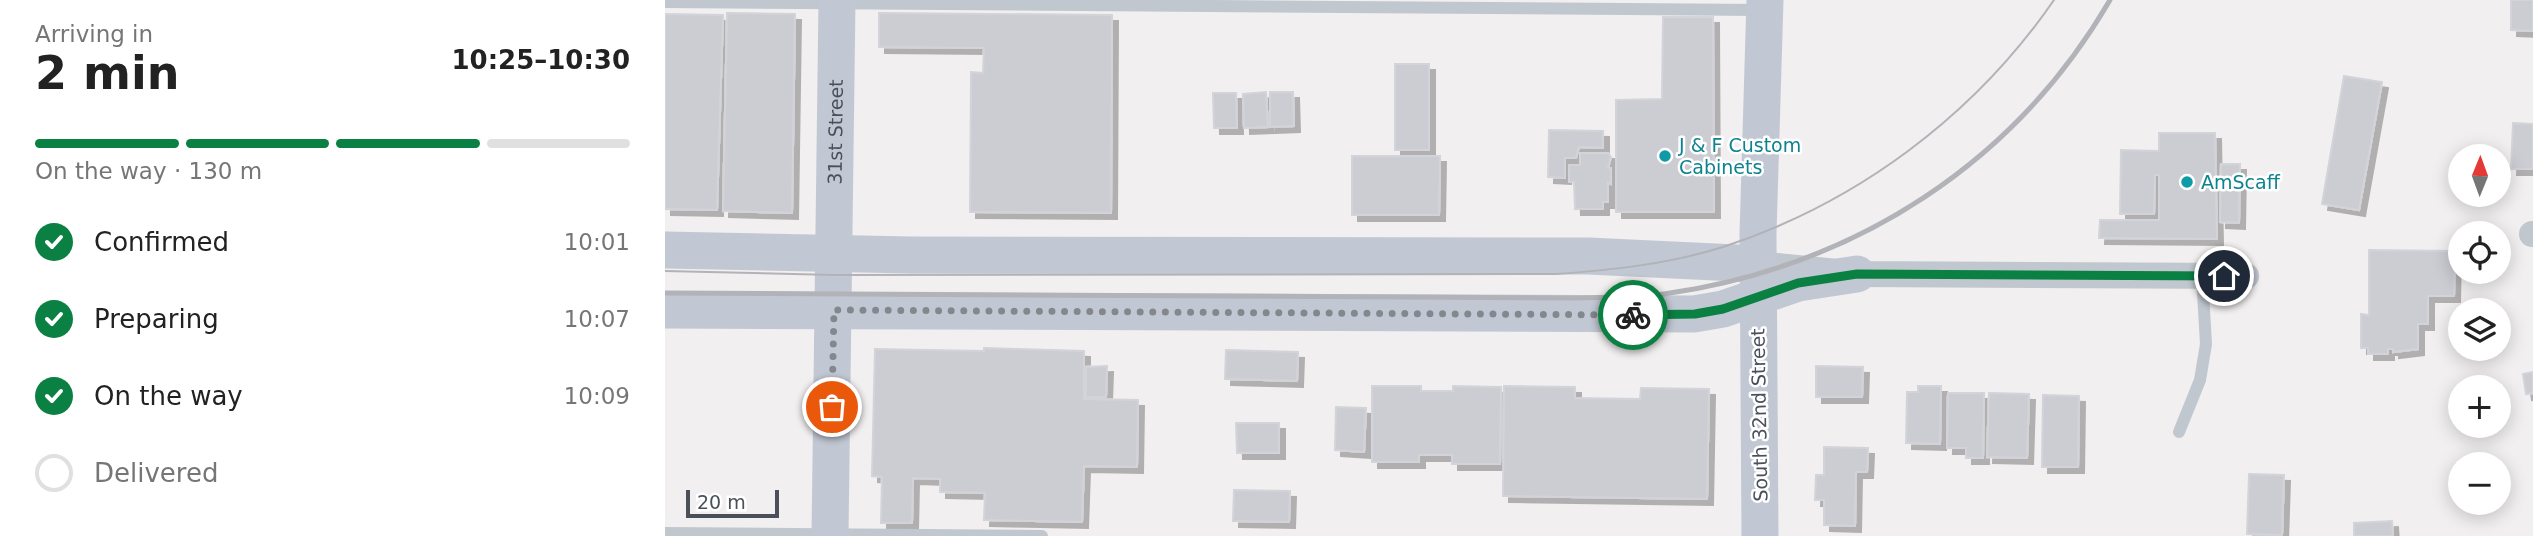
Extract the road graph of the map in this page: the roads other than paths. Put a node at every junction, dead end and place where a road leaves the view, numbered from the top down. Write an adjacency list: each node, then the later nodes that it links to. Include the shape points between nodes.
1 (665, 2): 2 (lane)
2 (837, 2): 3 (lane); 5 (main road, 31st Street)
3 (1765, 5): 9 (main road, South 32nd Street)
4 (665, 250): 5 (main road)
5 (836, 258): 9 (main road, via 1588,256); 11 (main road, 31st Street)
6 (1857, 274): 7 (street); 9 (main road, via 1798,283)
7 (2201, 276): 8 (street); 12 (lane, via 2206,344 2200,380)
8 (2246, 276)
9 (1758, 280): 11 (main road, via 1695,314); 16 (main road, South 32nd Street)
10 (665, 310): 11 (main road)
11 (834, 310): 14 (main road, 31st Street)
12 (2179, 432)
13 (665, 533): 14 (lane)
14 (830, 535): 15 (lane)
15 (1042, 536)
16 (1760, 536)

